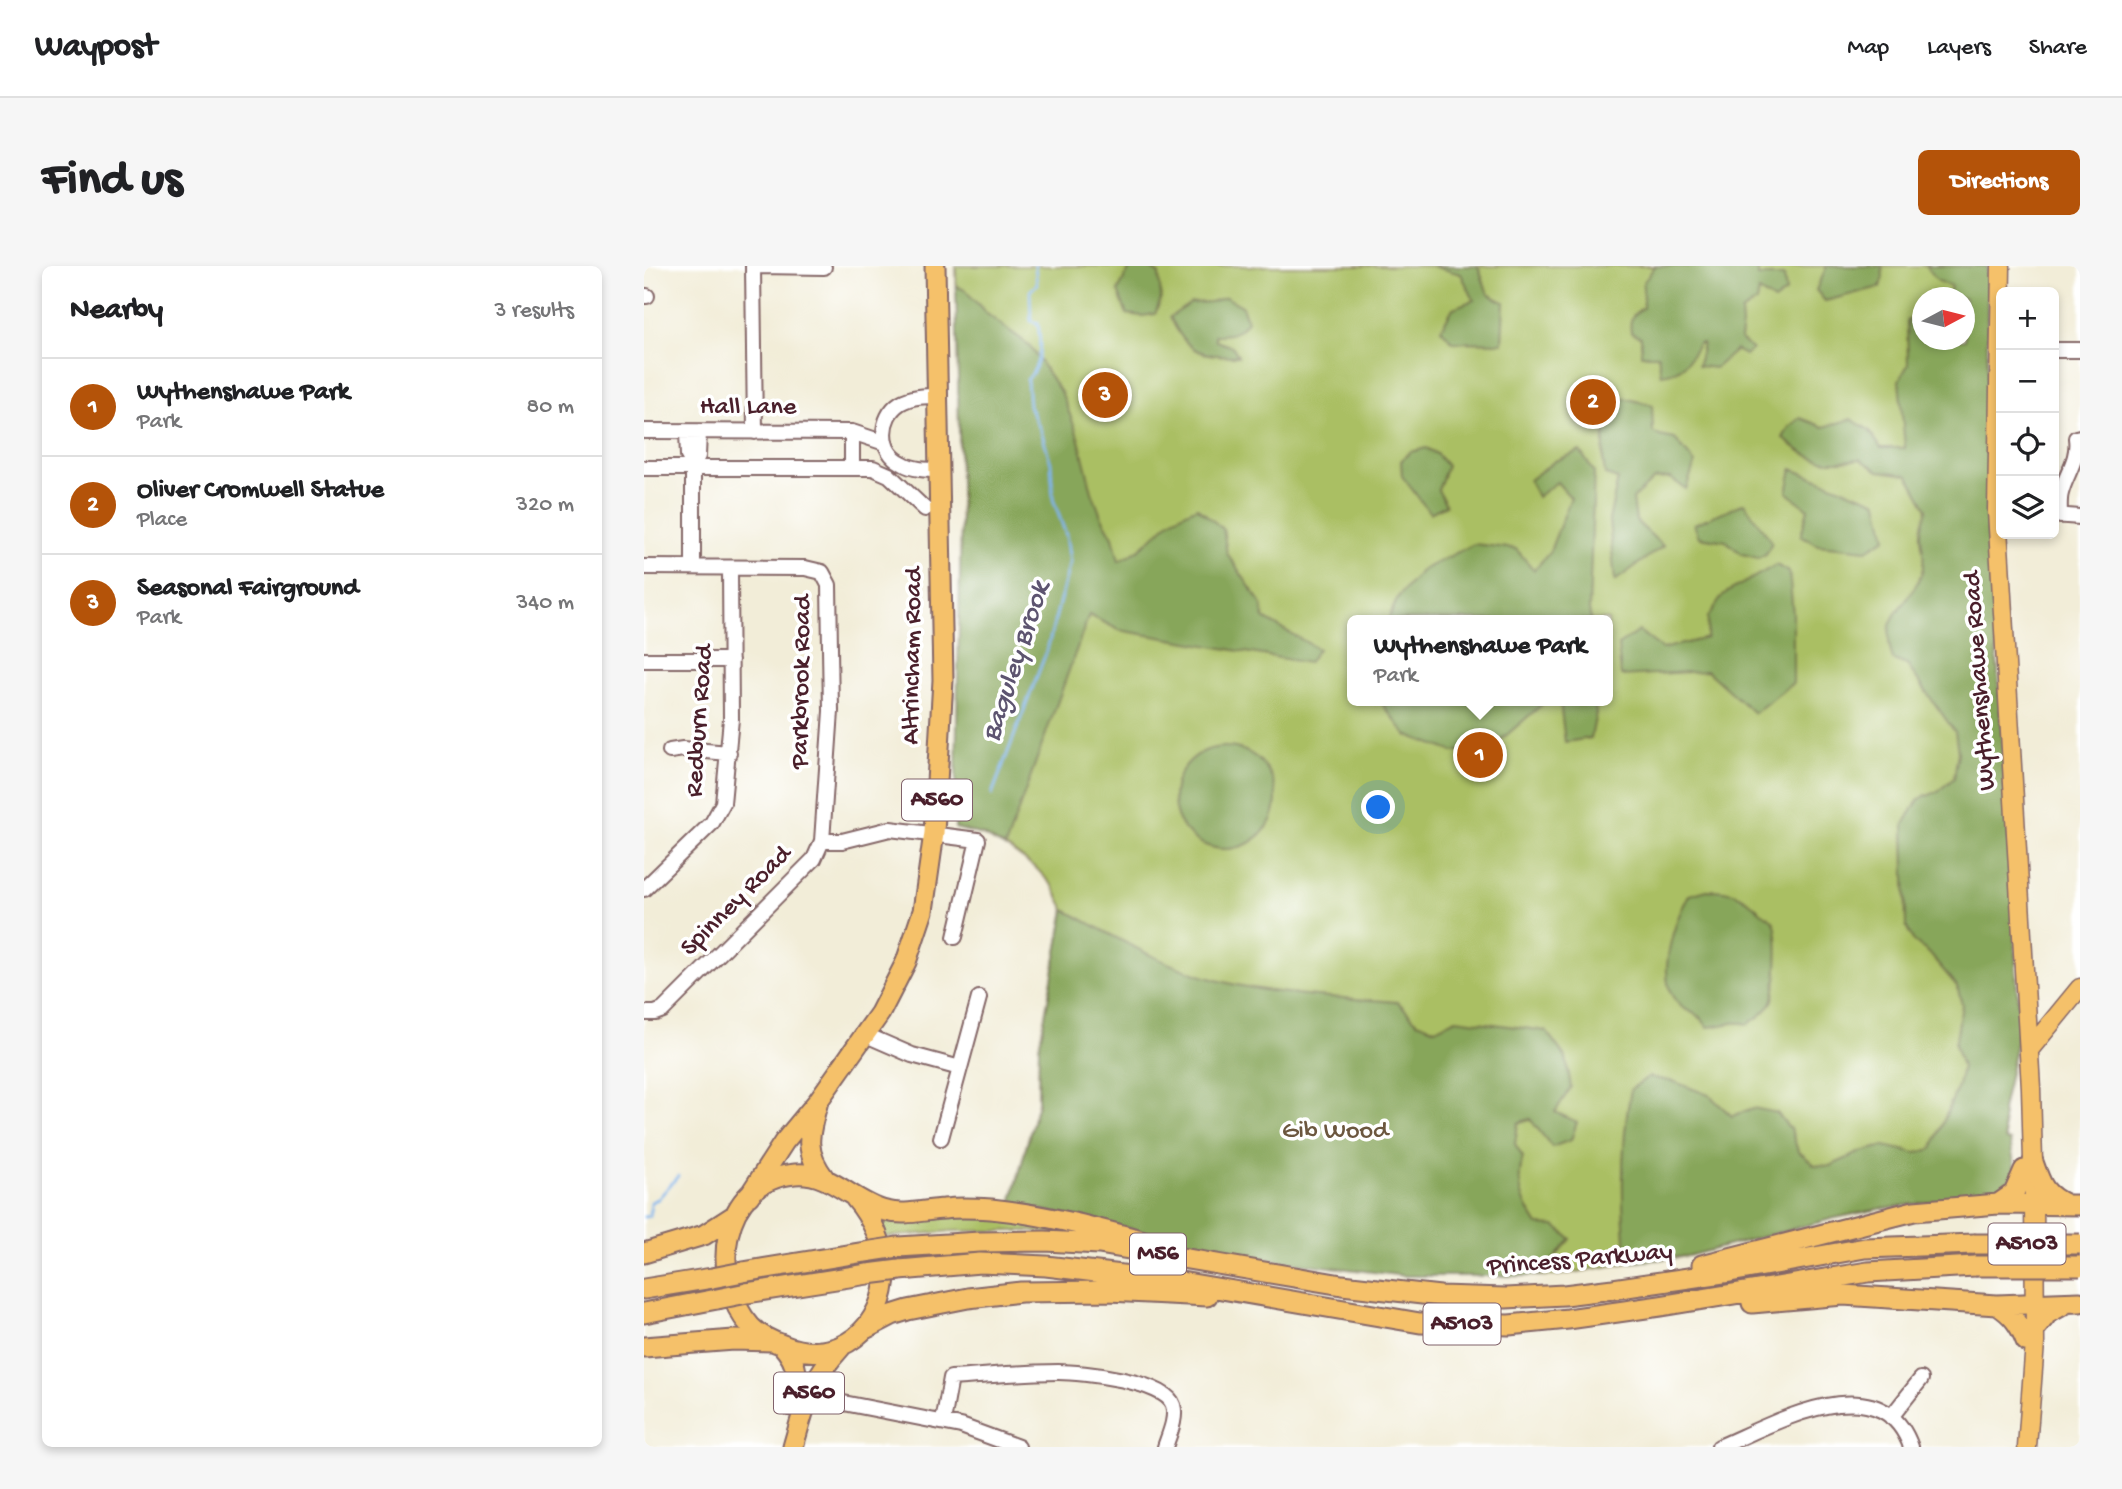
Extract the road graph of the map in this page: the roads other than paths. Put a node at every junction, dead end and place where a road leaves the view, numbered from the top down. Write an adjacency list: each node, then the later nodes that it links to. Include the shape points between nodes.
1 (753, 266): 14 (street)
2 (760, 266): 5 (street)
3 (935, 266): 9 (highway, Altrincham Road / A560)
4 (2001, 266): 6 (main road, Wythenshawe Road)
5 (824, 267)
6 (2001, 287)
7 (2059, 350): 8 (street)
8 (2080, 350)
9 (938, 396): 11 (street, Hall Lane, via 900,403); 21 (highway, Altrincham Road / A560)
10 (2000, 413): 22 (main road, Wythenshawe Road)
11 (885, 424): 15 (street, Hall Lane); 17 (street)
12 (644, 431): 13 (street, Hall Lane)
13 (693, 432): 14 (street, Hall Lane); 18 (street, via 688,457)
14 (755, 432): 15 (street, Hall Lane)
15 (854, 433): 17 (street, Hall Lane); 20 (street)
16 (2080, 437): 23 (street, via 2076,438 2074,466)
17 (885, 443): 21 (street, Hall Lane, via 903,464)
18 (693, 466): 19 (street); 20 (street); 29 (street)
19 (644, 468)
20 (852, 468): 24 (street, via 884,471)
21 (940, 470): 35 (highway, Altrincham Road / A560, via 943,680)
22 (1999, 476)
23 (2059, 496)
24 (925, 509)
25 (2059, 515): 26 (street)
26 (2080, 517)
27 (2001, 539): 43 (main road, Wythenshawe Road)
28 (644, 567): 29 (street, Parkbrook Road)
29 (693, 567): 30 (street, Parkbrook Road)
30 (730, 568): 32 (street, Redburn Road); 36 (street, Parkbrook Road, via 810,568 829,581 831,711)
31 (644, 660): 32 (street)
32 (731, 660): 34 (street, Redburn Road)
33 (670, 751): 34 (street)
34 (729, 753): 37 (street, Redburn Road, via 720,811)
35 (934, 833): 36 (street, via 890,830); 38 (street, via 978,840); 42 (highway, Altrincham Road / A560, via 918,930 898,979)
36 (821, 841): 41 (street, Spinney Road, via 814,859 793,883 663,1010)
37 (644, 889)
38 (955, 937)
39 (2080, 988): 43 (main road)
40 (979, 999): 44 (street)
41 (644, 1017)
42 (866, 1035): 44 (street); 45 (highway, Altrincham Road / A560)
43 (2029, 1050): 47 (main road, Wythenshawe Road)
44 (960, 1069): 46 (street)
45 (818, 1101): 48 (highway, Altrincham Road / A560, via 809,1143); 49 (highway, Altrincham Road / A560)
46 (941, 1138)
47 (2029, 1166): 51 (highway, via 2014,1193); 52 (main road, Wythenshawe Road); 53 (highway, via 2049,1196)
48 (825, 1179): 49 (highway, A560, via 784,1175); 50 (highway, A560)
49 (749, 1196): 54 (highway, A560)
50 (855, 1198): 58 (highway, A5103, via 896,1213 992,1209 1077,1224); 67 (highway, A560, via 877,1234 885,1270 878,1307)
51 (1998, 1204): 52 (highway); 60 (highway, via 1914,1211)
52 (2029, 1204): 53 (highway); 63 (main road, Wythenshawe Road)
53 (2074, 1205)
54 (735, 1215): 56 (highway, via 704,1235); 69 (highway, A560, via 725,1252 729,1287 749,1324)
55 (2080, 1244): 60 (highway, Princess Parkway / A5103, bridge, via 1865,1248)
56 (644, 1253)
57 (2080, 1266): 64 (highway, Princess Parkway / A5103, bridge, via 1868,1272)
58 (1270, 1274): 59 (highway, Princess Parkway / M56, bridge, via 1099,1244 949,1243 898,1247); 60 (highway, Princess Parkway / A5103, via 1440,1296 1506,1298)
59 (644, 1289)
60 (1613, 1289)
61 (1266, 1297): 64 (highway, Princess Parkway / A5103, via 1420,1322 1497,1325); 66 (highway, Princess Parkway / M56, bridge, via 1076,1268 980,1264 868,1273); 67 (highway, A5103, via 1021,1292 908,1310)
62 (2073, 1303): 63 (highway); 68 (highway, via 2047,1314)
63 (2030, 1304): 65 (highway); 68 (main road, Wythenshawe Road)
64 (1660, 1306): 65 (highway, via 1843,1295)
65 (1997, 1306): 68 (highway)
66 (644, 1313)
67 (864, 1329): 71 (highway, A560)
68 (2031, 1335): 82 (main road, Wythenshawe Road)
69 (777, 1343): 70 (highway, via 746,1340); 71 (highway, A560, via 816,1352); 76 (highway, A560, via 795,1364 799,1384)
70 (644, 1347)
71 (841, 1347): 73 (highway, A560, via 815,1378)
72 (1921, 1379): 74 (street)
73 (808, 1396): 75 (street); 77 (highway, A560)
74 (1891, 1417): 80 (street, via 1874,1407 1839,1402); 81 (street)
75 (943, 1422): 78 (street); 79 (street, via 951,1378 1060,1372 1129,1381 1169,1397 1173,1420)
76 (781, 1447)
77 (793, 1447)
78 (1018, 1447)
79 (1165, 1447)
80 (1719, 1447)
81 (1911, 1447)
82 (2027, 1447)

